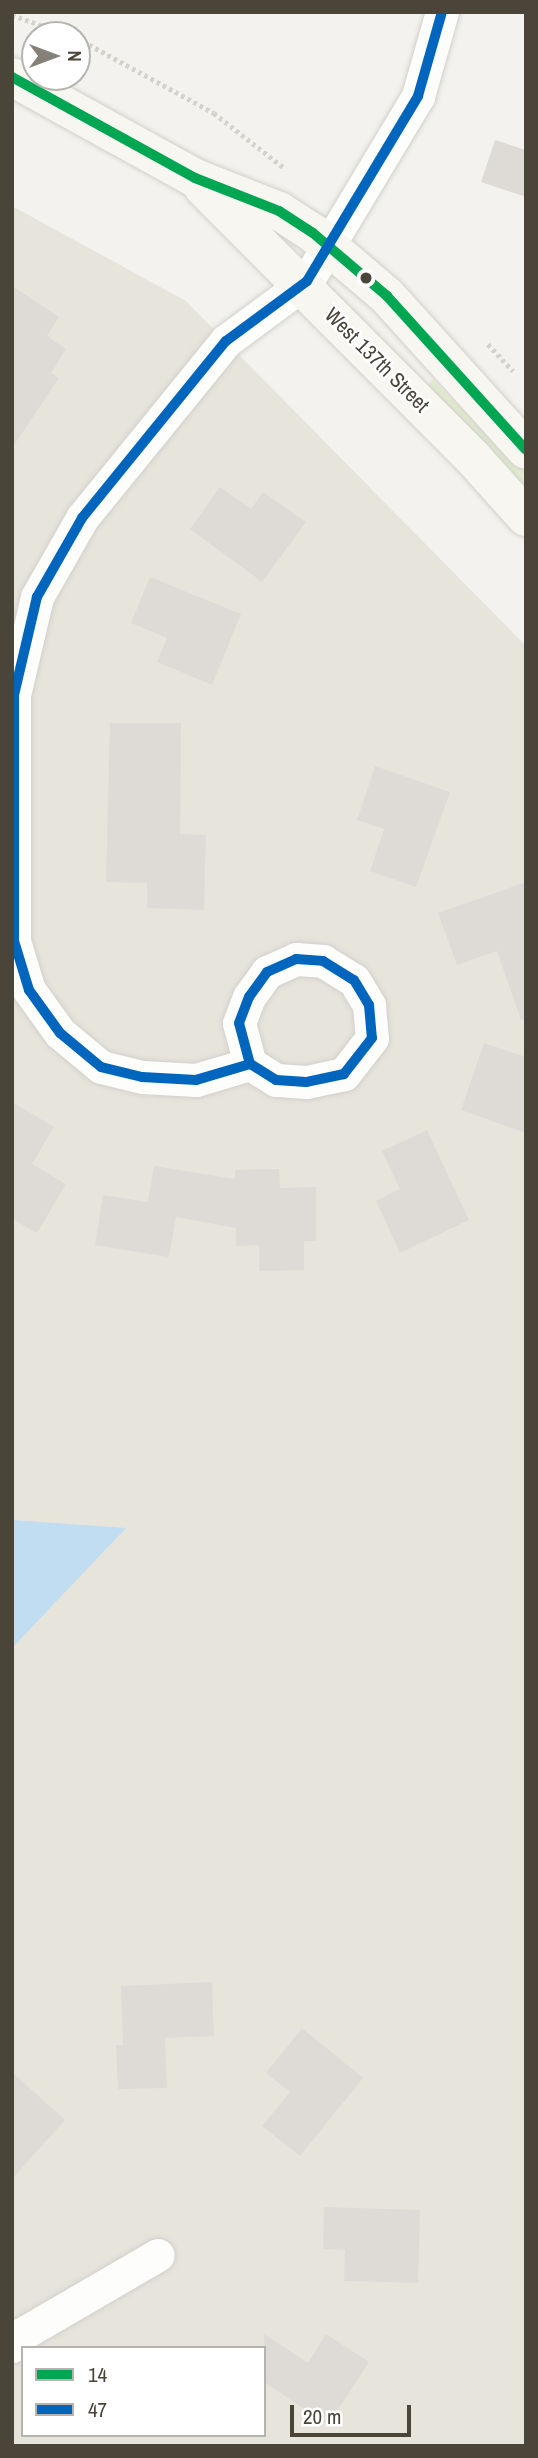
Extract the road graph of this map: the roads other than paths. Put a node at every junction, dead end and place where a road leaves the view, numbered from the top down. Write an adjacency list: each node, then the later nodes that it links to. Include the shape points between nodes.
1 (443, 12): 4 (street, via 418,96)
2 (12, 77): 3 (main road, West 137th Street)
3 (195, 178): 4 (main road, West 137th Street, via 279,211); 5 (main road, West 137th Street)
4 (328, 246): 5 (street); 6 (main road, West 137th Street, via 387,296)
5 (302, 285): 7 (main road, West 137th Street); 8 (street, via 226,341 82,518 37,597 15,695 15,941 29,990 60,1033 101,1067 142,1077 196,1080)
6 (526, 450)
7 (526, 517)
8 (250, 1064)
9 (158, 2255): 10 (street, via 22,2334)
10 (12, 2346)

